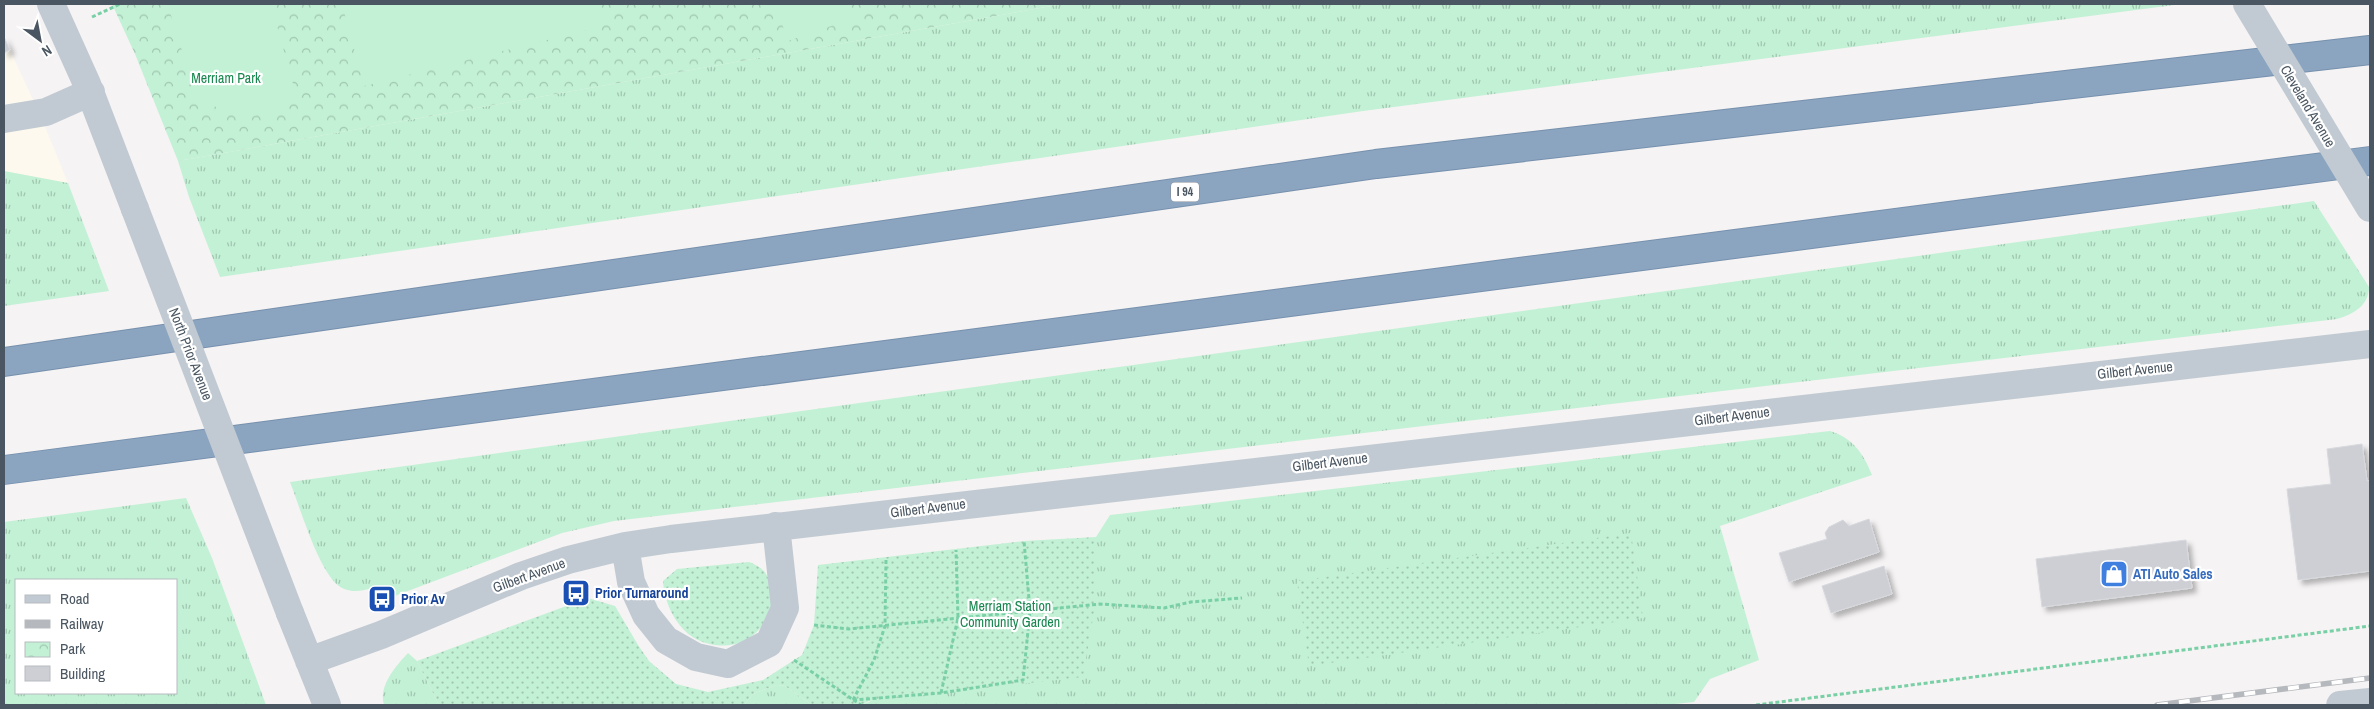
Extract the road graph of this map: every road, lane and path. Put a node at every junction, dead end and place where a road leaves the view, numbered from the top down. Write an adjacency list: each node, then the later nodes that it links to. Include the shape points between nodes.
1 (51, 4): 4 (street, North Prior Avenue)
2 (2247, 4): 7 (street, Cleveland Avenue, bridge)
3 (2370, 50): 9 (highway, I 94, via 1376,164)
4 (90, 92): 5 (street, via 46,112); 23 (street, North Prior Avenue, bridge)
5 (4, 119)
6 (2370, 160): 10 (highway)
7 (2370, 208)
8 (2370, 344): 11 (street, Gilbert Avenue)
9 (4, 362)
10 (4, 470)
11 (776, 526): 13 (street, Gilbert Avenue); 22 (street, via 784,608)
12 (1024, 541): 17 (path)
13 (625, 546): 22 (street, via 631,582 646,615 666,640 696,657 728,664); 23 (street, Gilbert Avenue, via 521,576 382,635)
14 (956, 550): 18 (path)
15 (886, 559): 20 (path)
16 (1242, 598): 17 (path, via 1191,602 1164,608 1100,604)
17 (1030, 611): 18 (path); 24 (path, via 1023,680)
18 (958, 618): 20 (path); 24 (path)
19 (814, 625): 20 (path, via 849,629)
20 (885, 626): 25 (path, via 874,660)
21 (2370, 626): 29 (path)
22 (769, 643): 25 (path)
23 (308, 661): 27 (street, North Prior Avenue)
24 (940, 693): 25 (path)
25 (853, 700): 28 (path)
26 (2370, 702): 30 (street)
27 (327, 705)
28 (860, 705)
29 (1756, 705)
30 (2340, 705)

